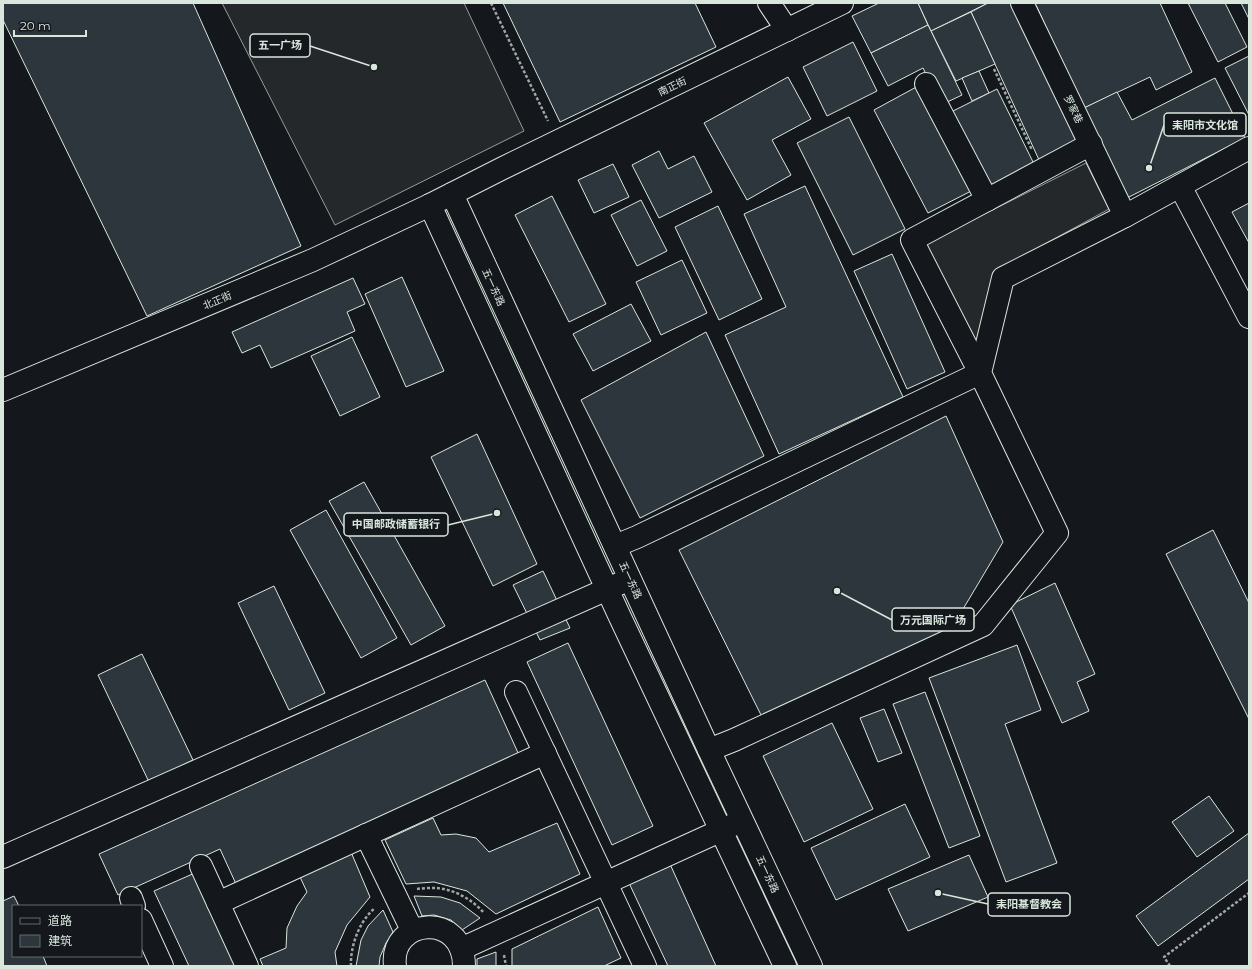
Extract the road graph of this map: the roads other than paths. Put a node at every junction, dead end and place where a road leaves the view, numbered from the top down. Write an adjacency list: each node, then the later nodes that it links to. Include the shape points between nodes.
1 (769, 3): 4 (street)
2 (842, 3): 4 (street, 南正街)
3 (1022, 3): 6 (street, 罗家巷)
4 (787, 30): 9 (street, 南正街)
5 (926, 84): 10 (street)
6 (1090, 144): 10 (street); 12 (street, 罗家巷)
7 (1249, 148): 8 (street)
8 (1180, 186): 12 (street); 13 (street)
9 (452, 194): 11 (street, 北正街); 16 (street, 五一东路)
10 (987, 200): 14 (street, via 912,240)
11 (430, 205): 15 (street, 北正街, via 313,260); 18 (street)
12 (1125, 216): 14 (street, via 1003,278)
13 (1249, 317)
14 (980, 373): 16 (street); 20 (street, via 1057,533 984,625)
15 (3, 390)
16 (615, 546): 17 (street, 五一东路)
17 (630, 580): 18 (street); 20 (street, 五一东路)
18 (607, 589): 23 (street); 25 (street)
19 (516, 692): 21 (street)
20 (709, 750): 22 (street, 五一东路)
21 (545, 753): 24 (street); 27 (street)
22 (742, 821): 23 (street); 37 (street, 五一东路)
23 (721, 830): 27 (street); 36 (street)
24 (366, 835): 28 (street); 30 (street)
25 (3, 857)
26 (201, 866): 28 (street)
27 (606, 883): 31 (street, via 498,932); 35 (street)
28 (218, 903): 33 (street)
29 (142, 922): 32 (street)
30 (412, 930): 31 (street, via 431,927 442,929 453,936 460,945); 34 (street, via 401,940 396,950)
31 (463, 957)
32 (162, 966)
33 (247, 966)
34 (395, 966)
35 (645, 966)
36 (785, 966)
37 (811, 966)

